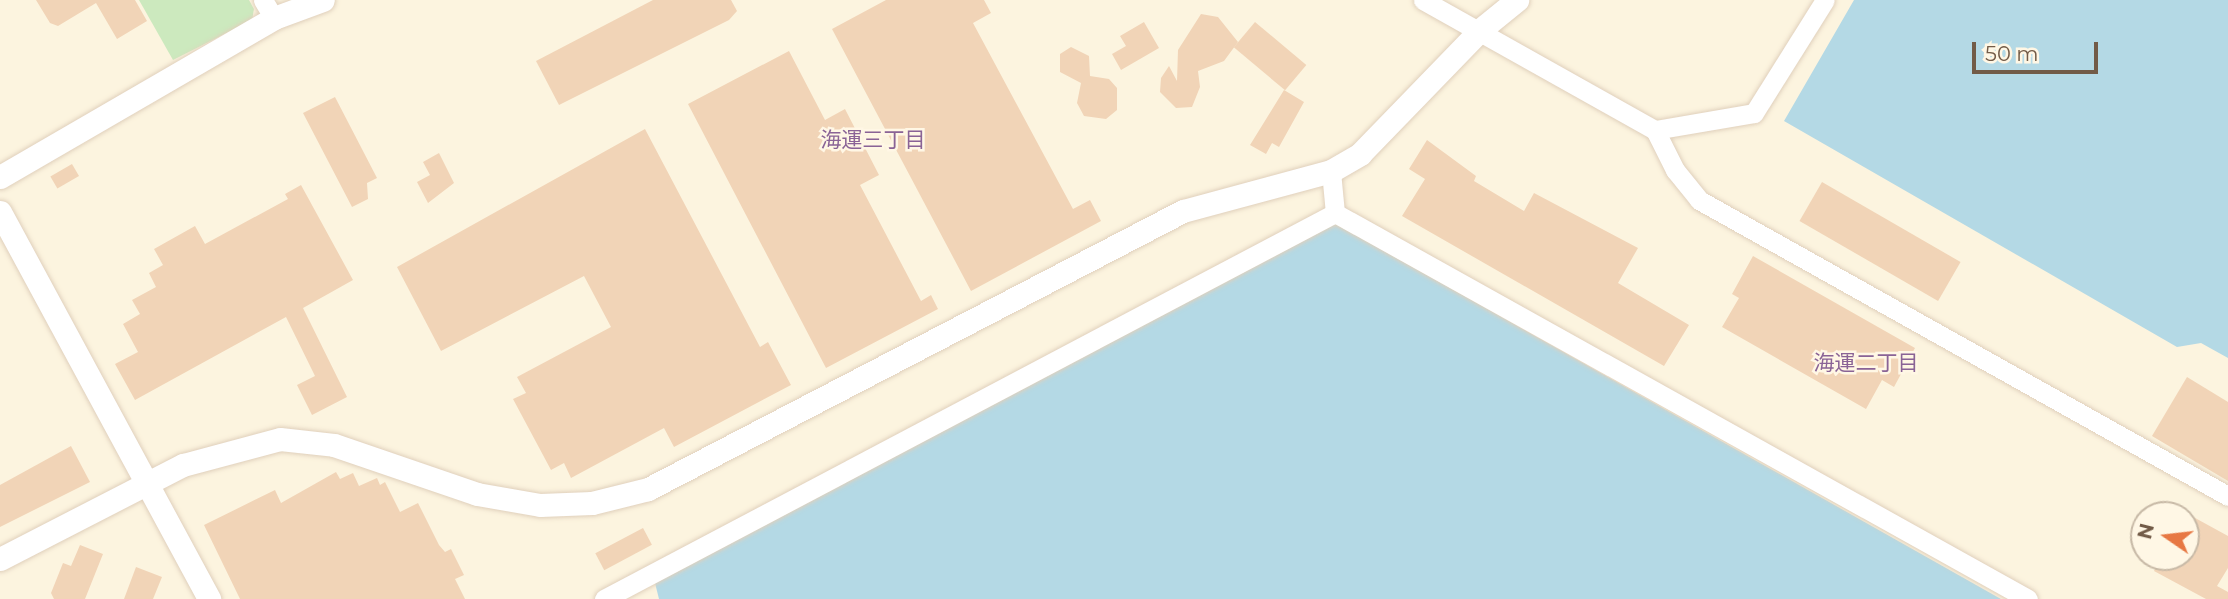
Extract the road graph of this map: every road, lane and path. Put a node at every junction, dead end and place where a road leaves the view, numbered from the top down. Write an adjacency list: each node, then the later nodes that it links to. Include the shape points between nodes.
1 (323, 0): 5 (street)
2 (1423, 0): 6 (street)
3 (1517, 0): 6 (street)
4 (1825, 0): 7 (street, via 1754,113)
5 (268, 9): 9 (street)
6 (1480, 30): 7 (street); 8 (street, via 1360,155)
7 (1655, 130): 13 (street, via 1675,170 1699,200)
8 (1331, 172): 11 (street); 12 (street, via 1183,211 648,489 592,503 540,505 477,494 334,446 280,439 238,446)
9 (0, 177)
10 (0, 212): 12 (street)
11 (1335, 213): 16 (street); 17 (street)
12 (149, 481): 14 (street); 15 (street)
13 (2228, 496)
14 (0, 559)
15 (209, 599)
16 (604, 599)
17 (2028, 599)

